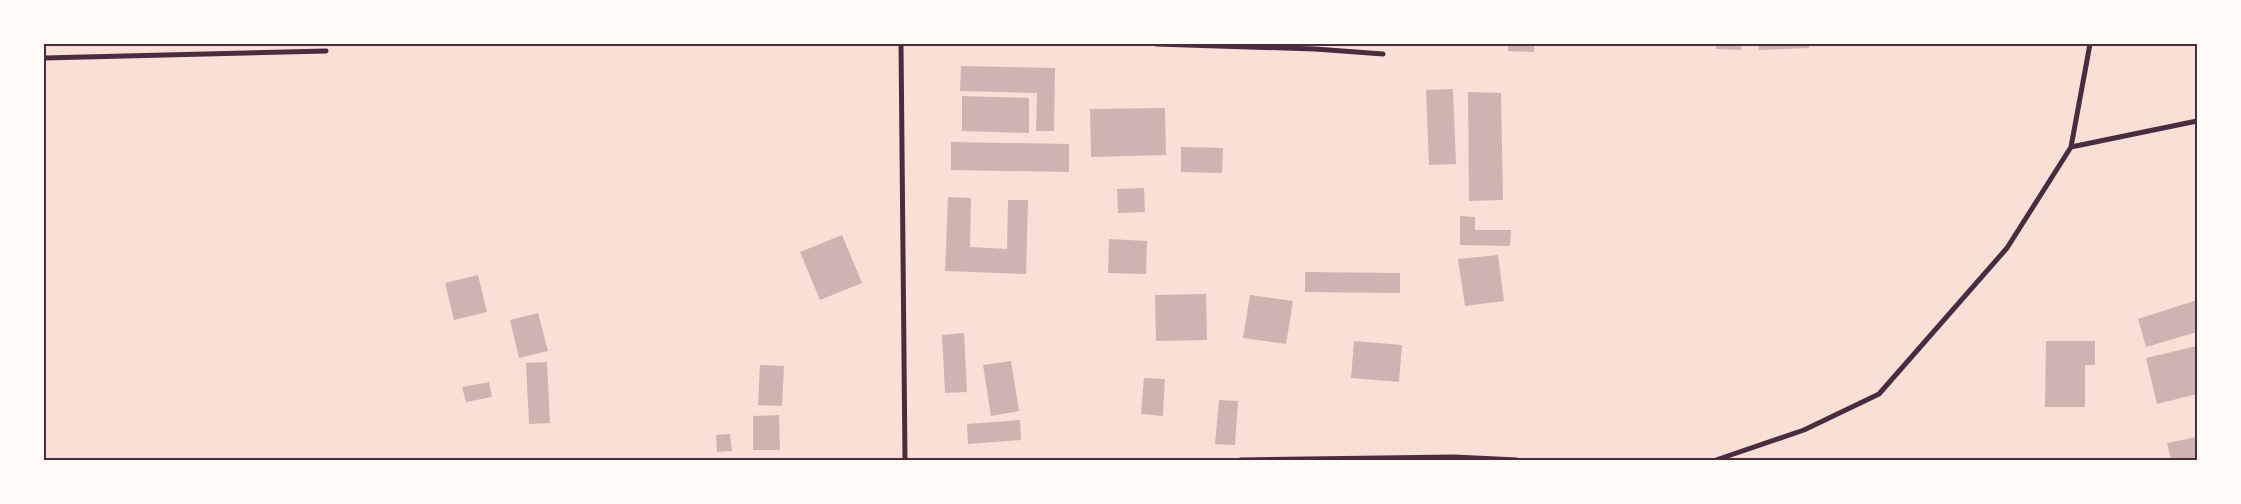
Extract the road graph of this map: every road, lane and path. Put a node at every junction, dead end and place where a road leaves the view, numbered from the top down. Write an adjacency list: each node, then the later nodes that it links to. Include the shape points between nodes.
1 (901, 44): 9 (street)
2 (1156, 44): 5 (street)
3 (2090, 44): 8 (street)
4 (326, 50): 6 (street)
5 (1383, 54)
6 (44, 58)
7 (2197, 121): 8 (street)
8 (2071, 147): 12 (street, via 2007,248 1879,394 1804,430)
9 (905, 460)
10 (1240, 460): 11 (street, via 1454,457)
11 (1517, 460)
12 (1716, 460)

